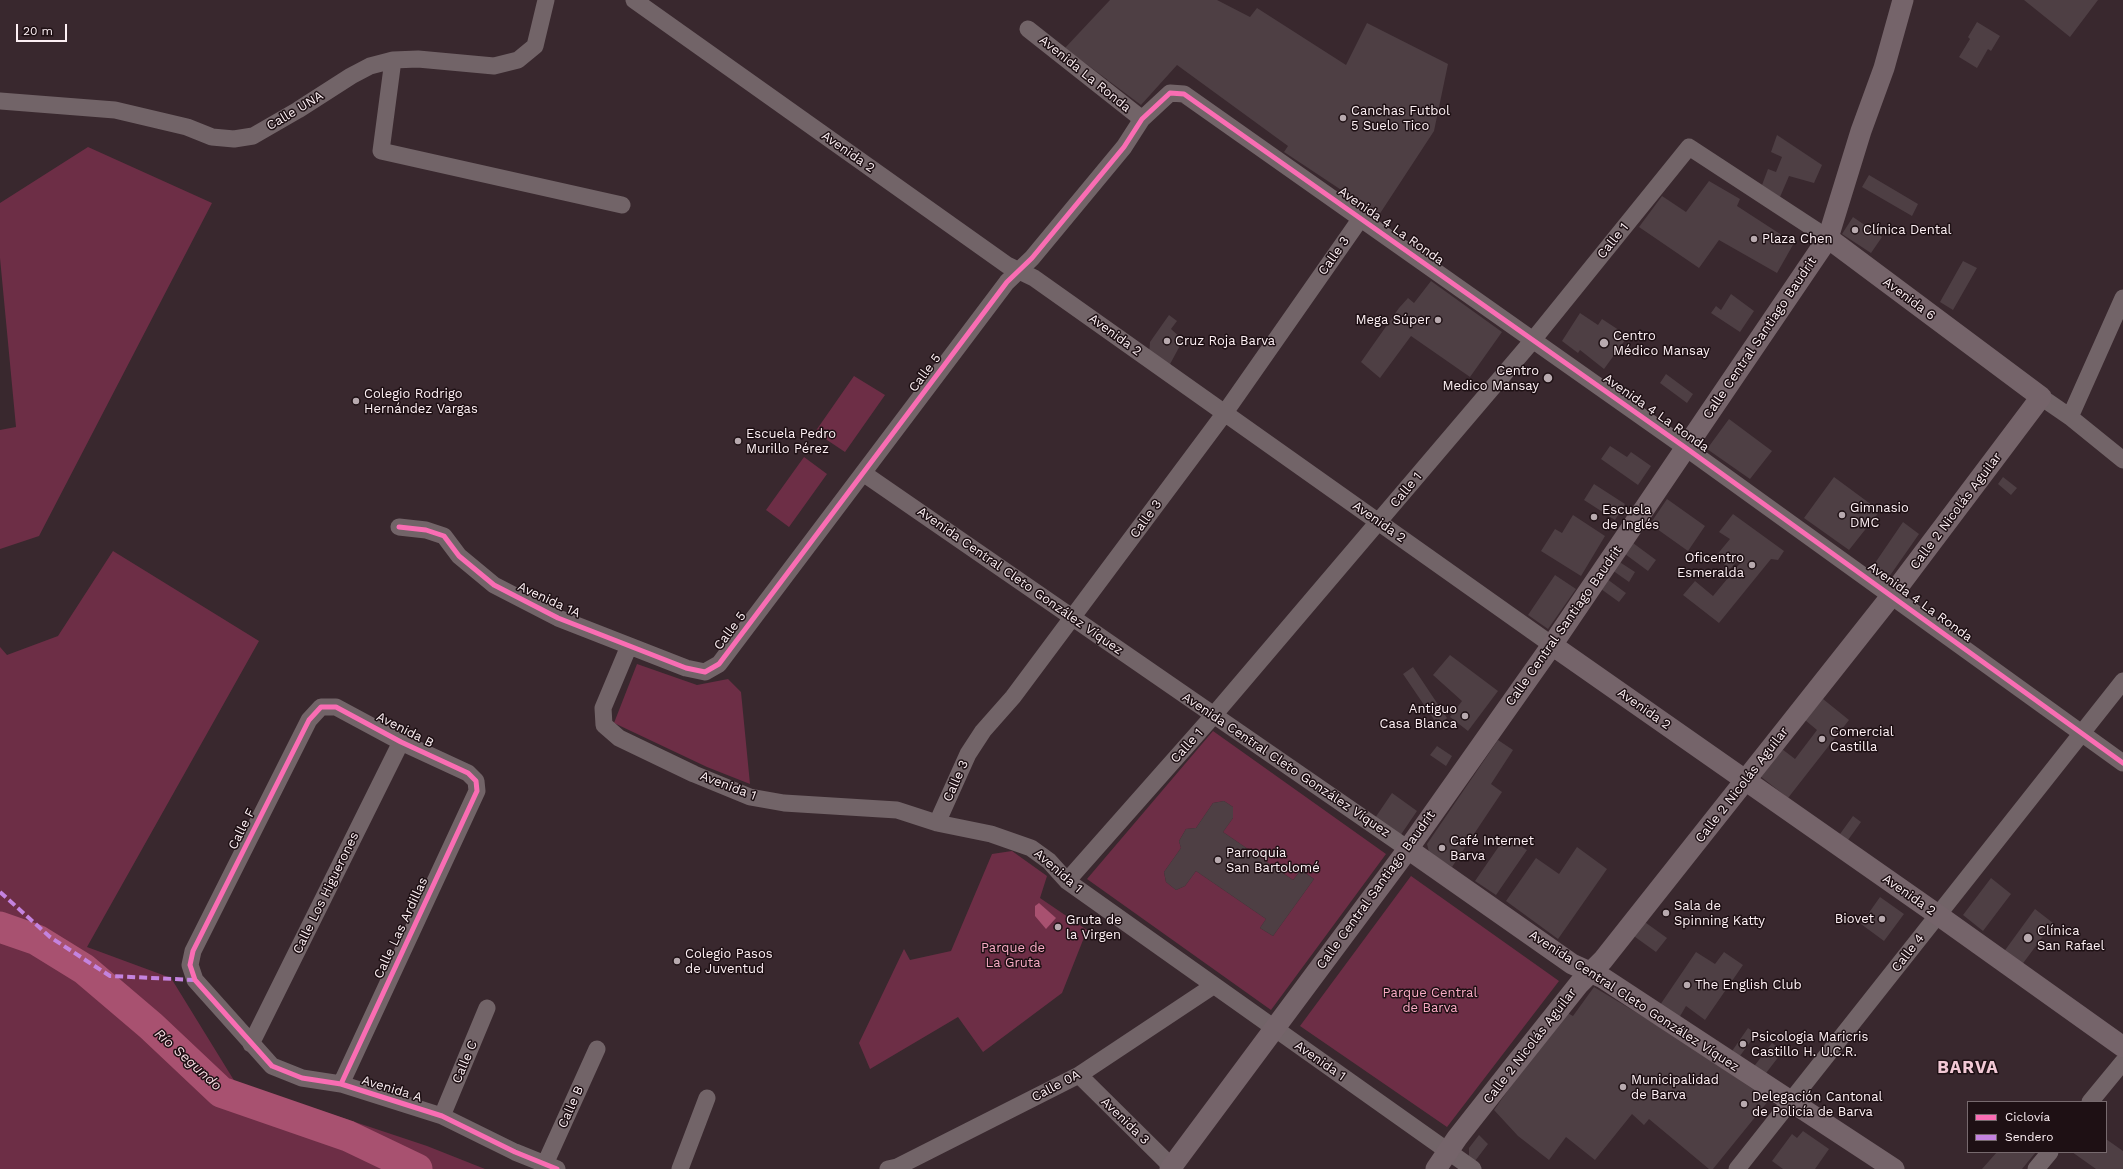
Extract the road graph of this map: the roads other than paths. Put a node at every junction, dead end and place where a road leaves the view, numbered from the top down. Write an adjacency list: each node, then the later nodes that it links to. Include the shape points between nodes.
1 (546, 0): 5 (street, Calle UNA, via 535,46 518,60 494,66)
2 (634, 0): 13 (street, Avenida 2, via 1007,265)
3 (1903, 0): 12 (main road, Calle Central Santiago Baudrit, via 1884,68 1861,131)
4 (1028, 28): 8 (street, Avenida La Ronda)
5 (393, 60): 7 (street, Calle UNA, via 370,66 351,76 253,136 234,139 212,137 187,127 115,110); 10 (street, via 381,151)
6 (1170, 93): 8 (street, Calle 5); 11 (street, Avenida 4 La Ronda, via 1184,94)
7 (0, 101)
8 (1142, 119): 13 (street, Calle 5, via 1124,147)
9 (1689, 147): 12 (street, Avenida 6); 15 (street, Calle 1)
10 (622, 206)
11 (1361, 218): 15 (street, Avenida 4 La Ronda); 17 (street, Calle 3)
12 (1828, 238): 16 (main road, Avenida 6); 19 (main road, Calle Central Santiago Baudrit)
13 (1020, 270): 17 (street, Avenida 2); 21 (street, Calle 5, via 1007,282)
14 (2123, 298): 18 (street)
15 (1533, 340): 19 (street, Avenida 4 La Ronda); 22 (street, Calle 1)
16 (2041, 397): 18 (street, Avenida 6); 24 (main road, Calle 2 Nicolás Aguilar)
17 (1224, 414): 22 (street, Avenida 2); 25 (street, Calle 3)
18 (2070, 417): 20 (street, Avenida 6)
19 (1686, 448): 24 (street, Avenida 4 La Ronda); 26 (main road, Calle Central Santiago Baudrit)
20 (2123, 460)
21 (863, 473): 25 (street, Avenida Central Cleto González Víquez); 28 (street, Calle 5, via 719,664)
22 (1379, 522): 26 (street, Avenida 2); 31 (street, Calle 1)
23 (399, 527): 27 (street, Avenida 1A, via 426,530 444,536 459,556 494,585 558,618)
24 (1892, 595): 32 (street, Avenida 4 La Ronda); 36 (main road, Calle 2 Nicolás Aguilar)
25 (1074, 617): 31 (street, Avenida Central Cleto González Víquez); 37 (street, Calle 3, via 1013,698 983,731 968,754)
26 (1552, 645): 36 (main road, Avenida 2); 38 (main road, Calle Central Santiago Baudrit)
27 (628, 646): 28 (street, Avenida 1A, via 686,668); 37 (street, Avenida 1, via 603,708 604,726 619,738 694,774 750,797 784,803 898,810)
28 (705, 672)
29 (2123, 681): 32 (street, Calle 4)
30 (321, 707): 33 (street, Avenida B, via 336,707); 41 (street, Calle F, via 309,720 193,951)
31 (1214, 716): 38 (street, Avenida Central Cleto González Víquez); 39 (street, Calle 1)
32 (2082, 732): 34 (street, Avenida 4 La Ronda); 40 (street, Calle 4)
33 (401, 742): 35 (street, Avenida B, via 468,773); 46 (street, Calle Los Higuerones)
34 (2123, 763)
35 (476, 781): 51 (street, Calle Las Ardillas, via 477,791)
36 (1746, 781): 40 (main road, Avenida 2); 42 (main road, Calle 2 Nicolás Aguilar)
37 (937, 823): 39 (street, Avenida 1, via 991,834 1031,848 1049,861)
38 (1408, 849): 42 (main road, Avenida Central Cleto González Víquez, via 1572,964); 45 (main road, Calle Central Santiago Baudrit)
39 (1067, 881): 43 (street, Avenida 1)
40 (1938, 915): 47 (main road, Avenida 2); 54 (street, Calle 4)
41 (190, 965): 46 (street, Avenida A, via 195,980)
42 (1591, 972): 54 (main road, Avenida Central Cleto González Víquez); 56 (main road, Calle 2 Nicolás Aguilar, via 1574,990)
43 (1213, 986): 45 (street, Avenida 1); 50 (street, Calle 0A)
44 (487, 1008): 55 (street, Calle C)
45 (1274, 1028): 56 (street, Avenida 1); 59 (main road, Calle Central Santiago Baudrit)
46 (251, 1044): 51 (street, Avenida A, via 272,1066 302,1078)
47 (2123, 1047)
48 (597, 1049): 58 (street, Calle B)
49 (2123, 1062): 53 (street)
50 (1079, 1075): 59 (street, Avenida 3); 61 (street, Calle 0A, via 897,1167)
51 (341, 1084): 55 (street, Avenida A)
52 (707, 1098): 60 (street)
53 (2091, 1101)
54 (1790, 1102): 64 (street, Calle 4); 65 (main road, Avenida Central Cleto González Víquez)
55 (442, 1116): 58 (street, Avenida A)
56 (1448, 1151): 62 (main road, Calle 2 Nicolás Aguilar); 63 (street, Avenida 1)
57 (2049, 1153): 66 (street)
58 (551, 1167)
59 (1171, 1168)
60 (680, 1169)
61 (888, 1169)
62 (1436, 1169)
63 (1473, 1169)
64 (1737, 1169)
65 (1894, 1169)
66 (2036, 1169)

